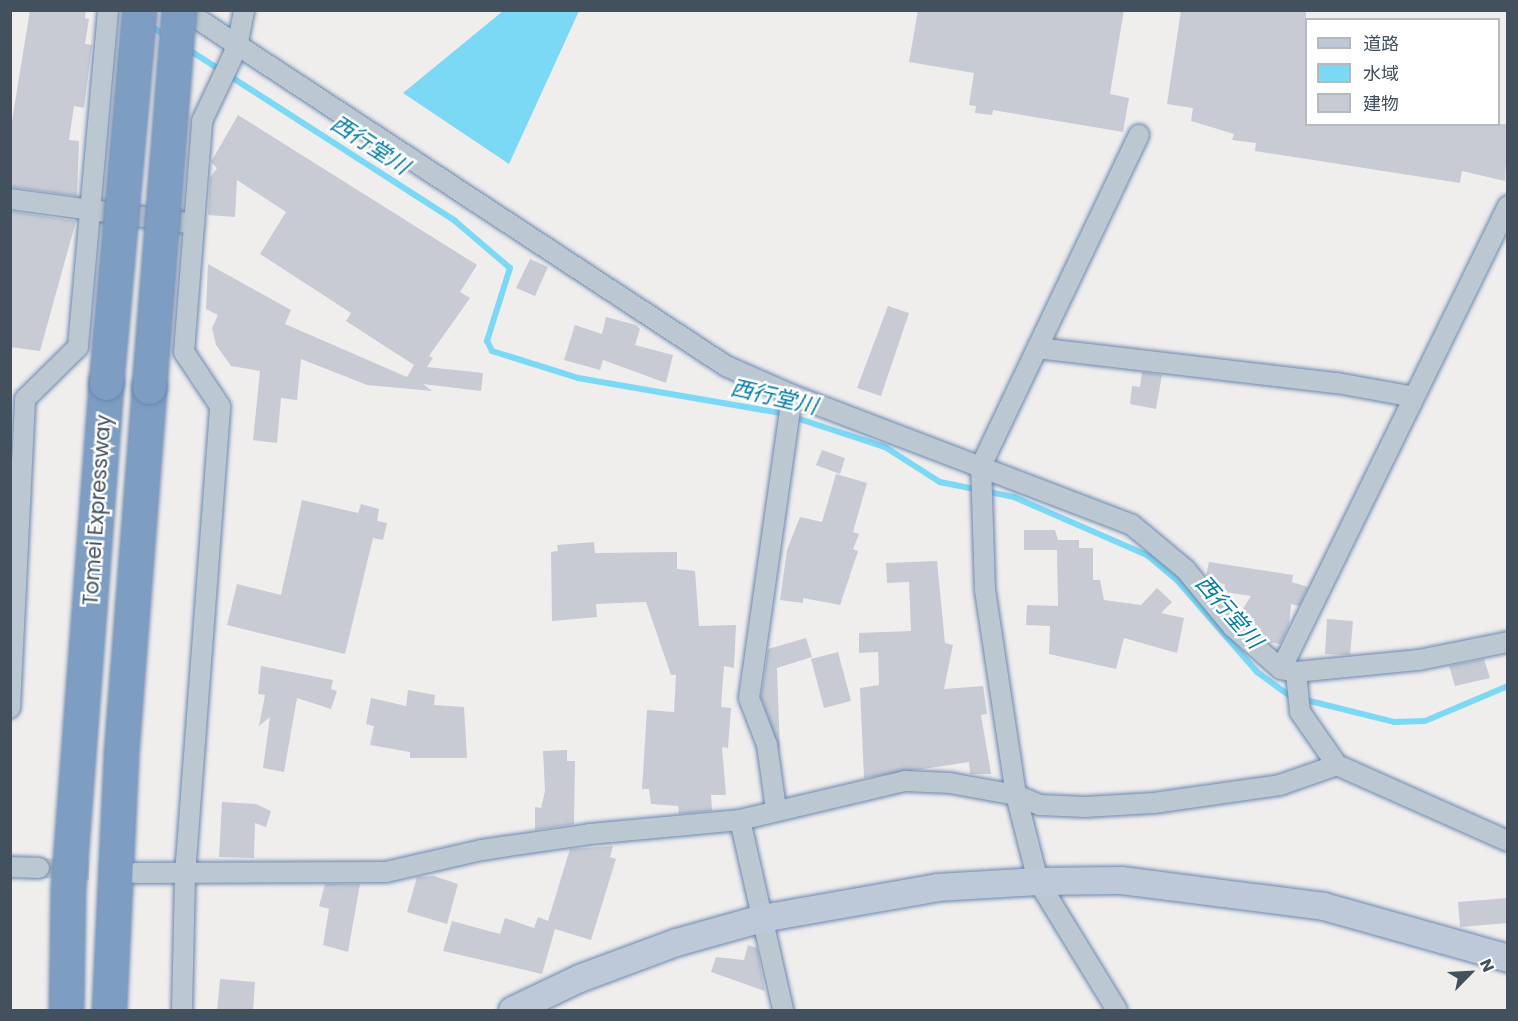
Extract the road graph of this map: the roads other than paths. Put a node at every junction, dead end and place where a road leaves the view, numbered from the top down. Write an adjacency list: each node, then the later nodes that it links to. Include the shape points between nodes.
1 (108, 10): 10 (street)
2 (140, 10): 31 (highway, Tomei Expressway, bridge, via 106,383 68,888)
3 (179, 10): 32 (highway, Tomei Expressway, bridge, via 121,754)
4 (184, 10): 6 (street)
5 (244, 10): 6 (street)
6 (233, 55): 11 (street, via 202,121); 14 (street)
7 (1139, 135): 12 (street)
8 (10, 200): 10 (street)
9 (1508, 206): 13 (street)
10 (89, 211): 11 (street); 18 (street, via 78,347 26,399)
11 (194, 224): 27 (street, via 184,352 220,406)
12 (1037, 348): 13 (street, via 1337,383); 15 (street)
13 (1414, 397): 17 (street)
14 (790, 409): 15 (street); 21 (street, via 749,698 767,745)
15 (981, 482): 17 (street, via 1132,525 1185,569 1233,627); 20 (street, via 985,591)
16 (1508, 642): 17 (street, via 1419,660)
17 (1288, 671): 19 (street, via 1300,711)
18 (10, 708)
19 (1337, 765): 20 (street, via 1280,784 1154,803 1040,805); 23 (street)
20 (1016, 795): 21 (street, via 950,783 905,781); 28 (street)
21 (776, 809): 22 (street)
22 (740, 820): 27 (street, via 525,844 386,872); 29 (street)
23 (1508, 842)
24 (10, 867): 25 (street)
25 (39, 868)
26 (135, 873): 27 (street)
27 (185, 875): 33 (street)
28 (1038, 881): 29 (street, via 937,887); 30 (street, via 1121,880 1323,906); 36 (street)
29 (762, 918): 34 (street, via 665,946 579,978); 35 (street)
30 (1508, 958)
31 (66, 1011)
32 (109, 1011)
33 (182, 1011)
34 (512, 1011)
35 (783, 1011)
36 (1117, 1011)

